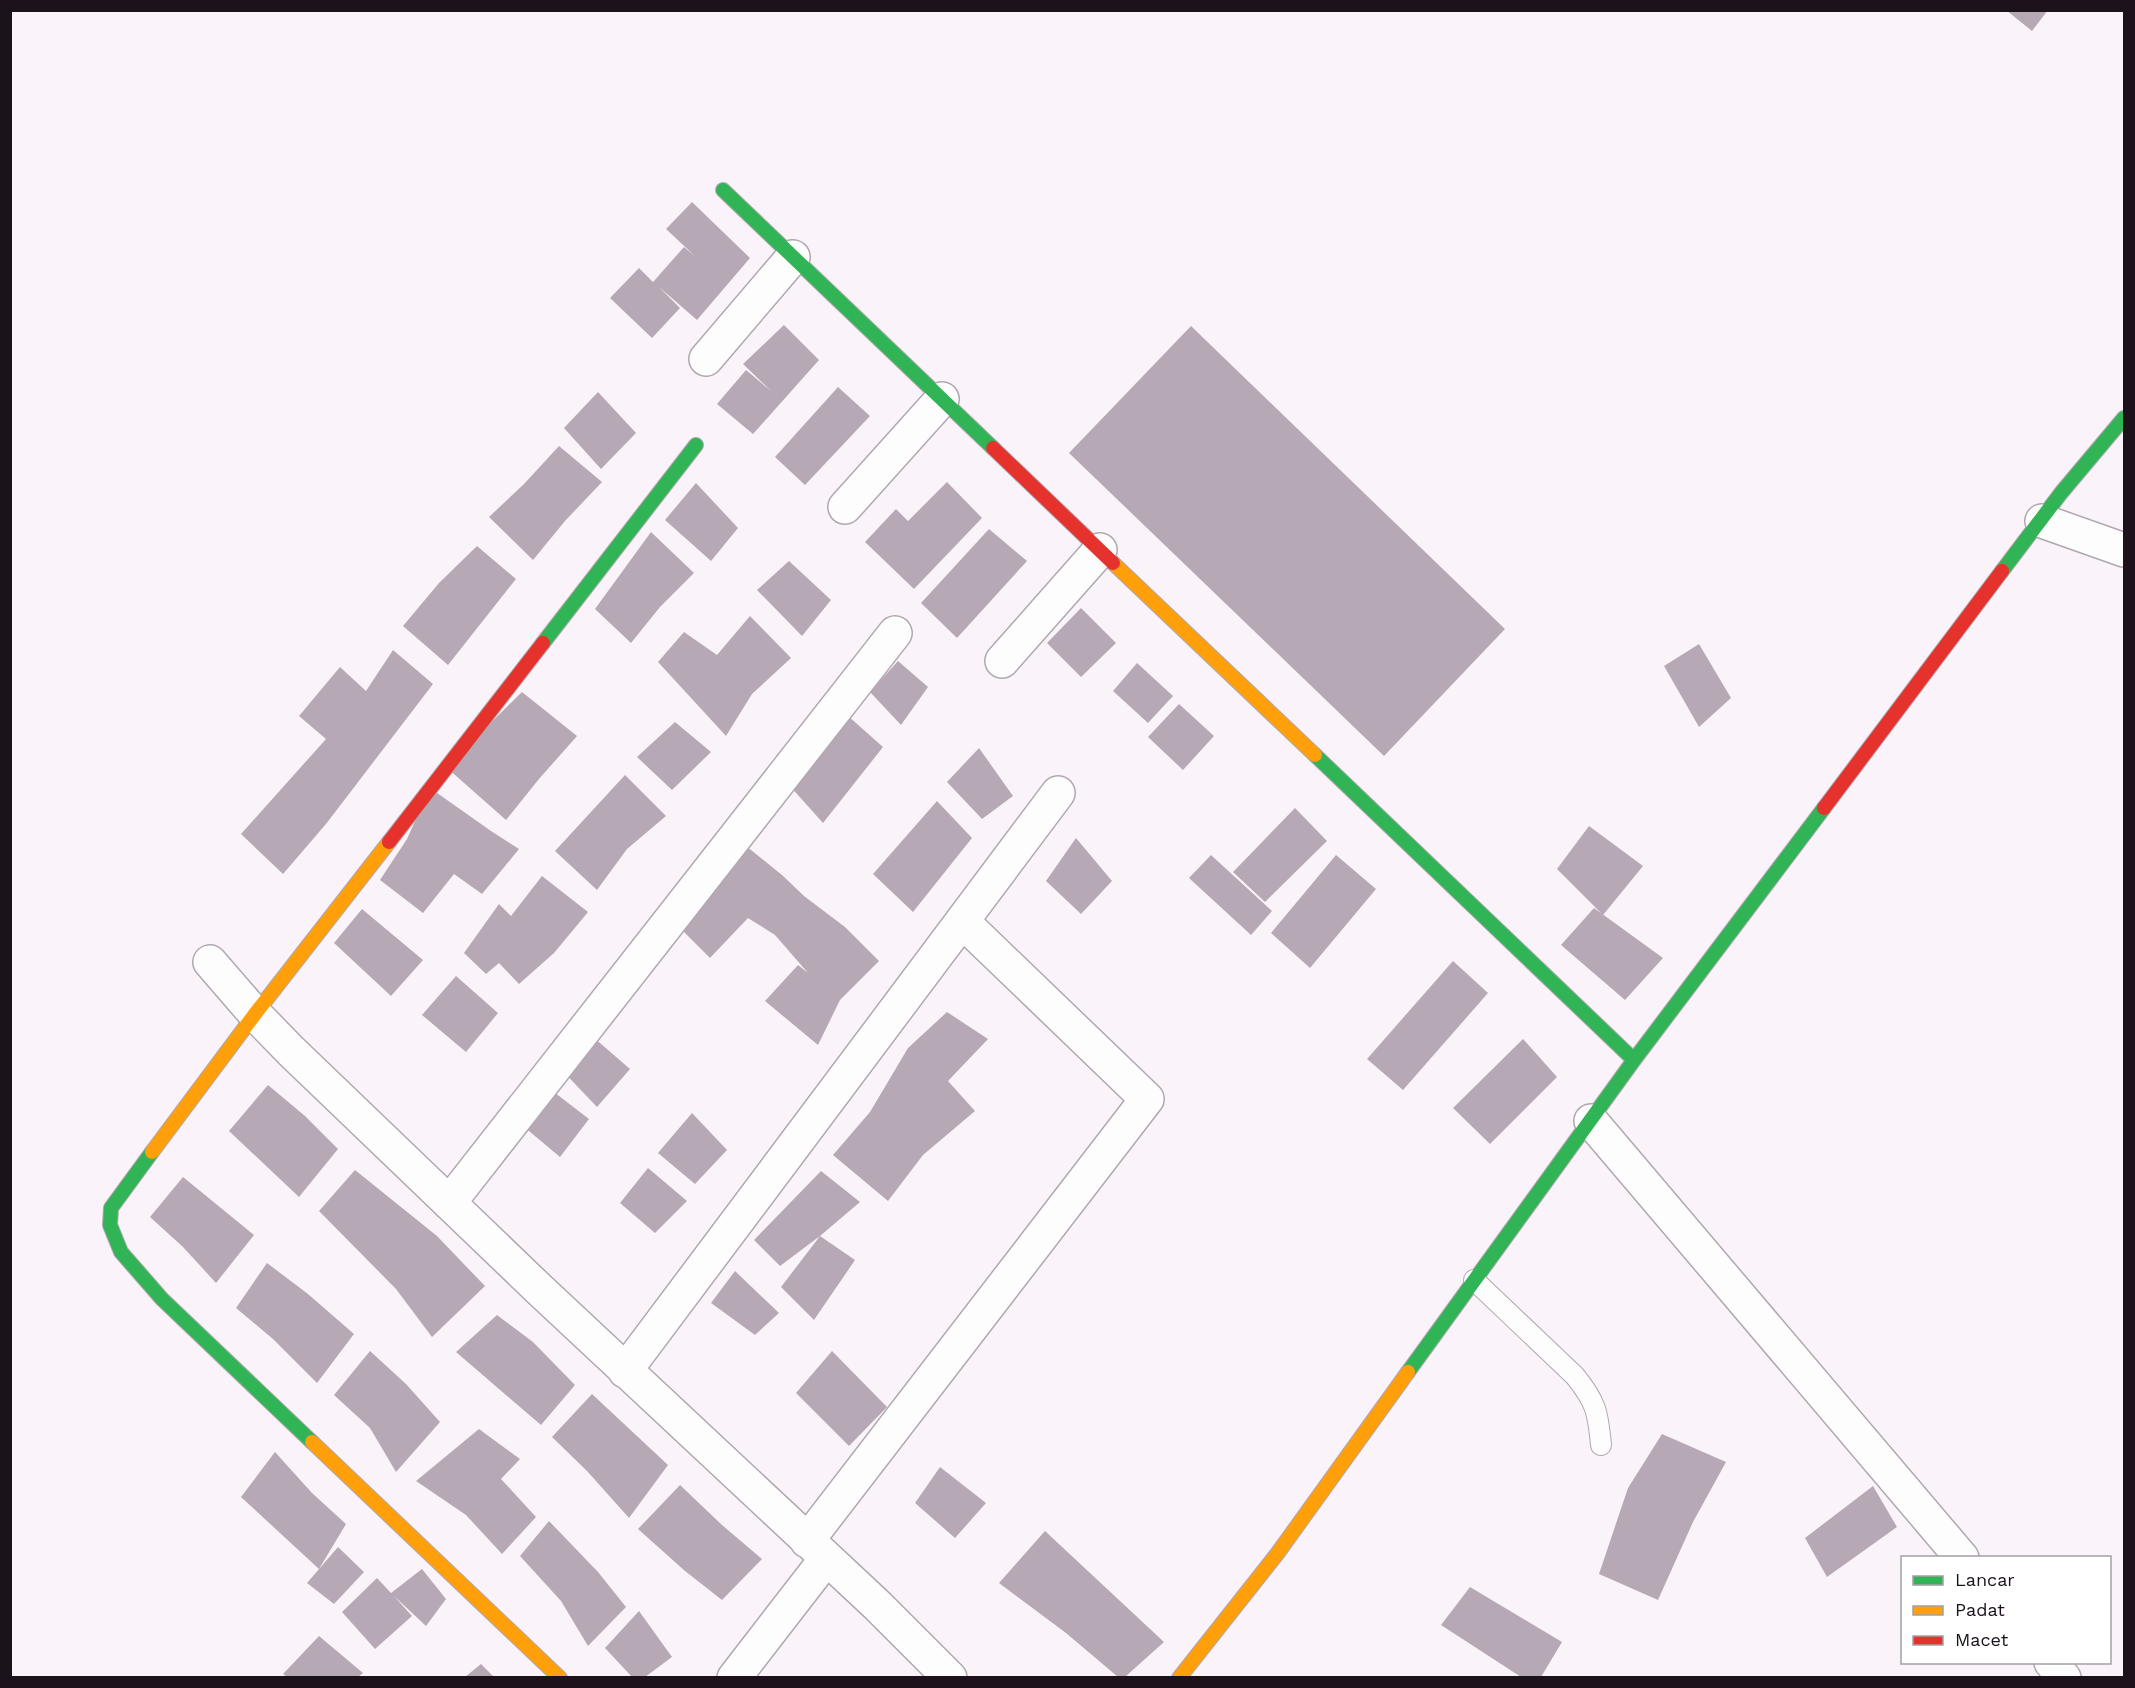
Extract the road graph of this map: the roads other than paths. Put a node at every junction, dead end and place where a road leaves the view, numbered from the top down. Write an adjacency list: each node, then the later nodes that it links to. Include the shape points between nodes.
1 (723, 190): 2 (street)
2 (794, 257): 3 (street); 4 (street)
3 (706, 358)
4 (942, 399): 7 (street); 9 (street)
5 (2124, 418): 8 (street)
6 (696, 445): 16 (street)
7 (844, 507)
8 (2042, 521): 10 (street); 17 (street)
9 (1100, 550): 12 (street); 17 (street)
10 (2124, 550)
11 (895, 633): 19 (street)
12 (1002, 661)
13 (1058, 793): 14 (street)
14 (962, 921): 21 (street); 23 (street, via 1147,1099)
15 (210, 962): 16 (street)
16 (255, 1014): 19 (street); 26 (street, via 111,1208 110,1225 121,1252 162,1299)
17 (1634, 1060): 18 (street)
18 (1591, 1121): 20 (street); 24 (street)
19 (449, 1203): 21 (street)
20 (1474, 1280): 22 (lane, via 1589,1394 1598,1413); 29 (street, via 1278,1554)
21 (625, 1371): 23 (street)
22 (1601, 1445)
23 (816, 1550): 27 (street); 28 (street)
24 (1961, 1556)
25 (2054, 1664): 30 (street)
26 (560, 1677)
27 (734, 1677)
28 (950, 1677)
29 (1179, 1677)
30 (2064, 1677)

